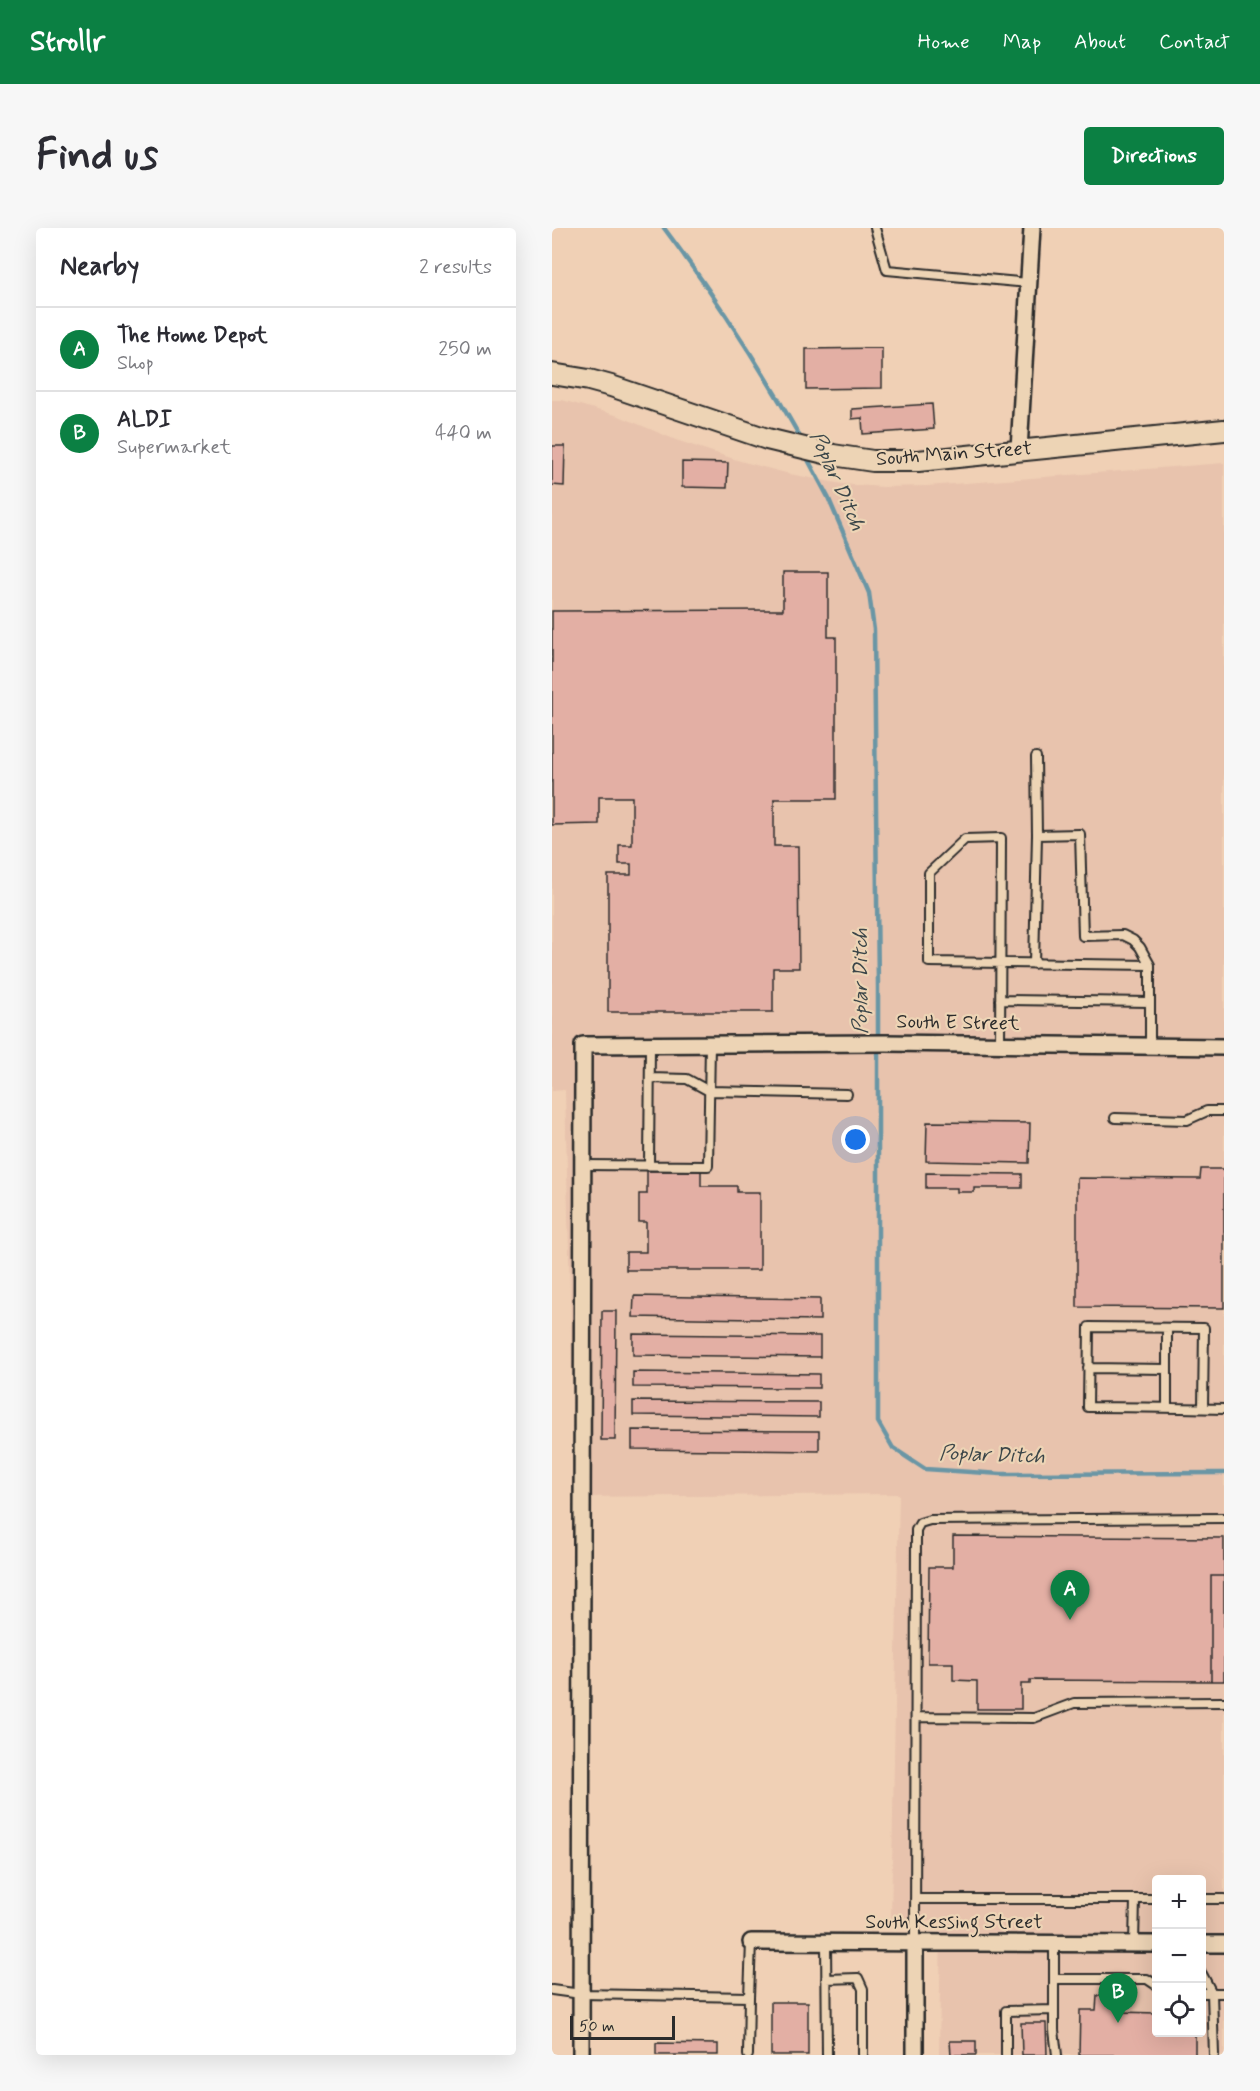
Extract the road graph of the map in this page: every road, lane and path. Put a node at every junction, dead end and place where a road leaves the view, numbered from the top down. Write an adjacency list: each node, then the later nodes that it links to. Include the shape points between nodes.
1 (875, 228): 3 (lane, via 887,270)
2 (1032, 228): 3 (street)
3 (1029, 283): 6 (street)
4 (552, 374): 6 (main road, South Main Street, via 629,392 767,439 859,460 901,461)
5 (1224, 430): 6 (main road, South Main Street)
6 (1019, 450)
7 (1036, 757): 8 (lane)
8 (1037, 835): 10 (lane); 11 (lane, via 1080,834 1083,936 1123,935 1140,947)
9 (1000, 964): 9 (lane, via 1001,838 965,839 929,873 929,962); 10 (lane); 12 (lane)
10 (1034, 964): 11 (lane)
11 (1150, 965): 13 (lane)
12 (1000, 1000): 13 (lane); 15 (lane)
13 (1150, 1002): 17 (lane)
14 (710, 1044): 15 (street, South E Street); 16 (street, South E Street); 20 (lane)
15 (1000, 1044): 17 (street, South E Street)
16 (650, 1045): 19 (lane); 24 (street, South E Street, via 583,1045)
17 (1150, 1046): 18 (street, South E Street)
18 (1224, 1047)
19 (650, 1078): 20 (lane, via 687,1079); 25 (lane)
20 (709, 1091): 21 (lane); 25 (lane, via 708,1166)
21 (847, 1094)
22 (1224, 1111): 23 (lane, via 1207,1111 1187,1120)
23 (1115, 1118)
24 (583, 1165): 25 (lane); 56 (street)
25 (649, 1165)
26 (1167, 1328): 27 (lane, via 1089,1327); 28 (lane); 30 (lane, via 1204,1328)
27 (1088, 1368): 28 (lane); 29 (lane, via 1088,1407)
28 (1167, 1369): 29 (lane)
29 (1167, 1408): 30 (lane)
30 (1203, 1408): 31 (lane)
31 (1224, 1408)
32 (1224, 1518): 34 (lane, via 920,1523 916,1530)
33 (1224, 1702): 34 (lane, via 1074,1703 1034,1718)
34 (916, 1717): 35 (lane)
35 (915, 1899): 36 (lane); 42 (lane)
36 (1135, 1899): 37 (lane); 44 (lane)
37 (1152, 1899)
38 (1206, 1899): 39 (lane)
39 (1224, 1899)
40 (751, 1942): 41 (street, South Kessing Street); 57 (lane)
41 (826, 1942): 42 (street, South Kessing Street); 48 (lane)
42 (915, 1943): 43 (street, South Kessing Street); 63 (street)
43 (1054, 1944): 44 (street, South Kessing Street); 49 (lane)
44 (1134, 1944): 45 (street, South Kessing Street)
45 (1152, 1944)
46 (1206, 1944): 47 (street)
47 (1224, 1944)
48 (826, 1979): 61 (lane); 62 (lane, via 858,1978 863,1989)
49 (1055, 1979): 51 (lane, via 1147,1978); 58 (lane)
50 (1206, 1982): 54 (lane)
51 (1153, 1983)
52 (552, 1989): 56 (lane)
53 (1206, 1993): 54 (lane)
54 (1212, 1993): 55 (lane); 66 (lane)
55 (1224, 1993)
56 (581, 1994): 57 (lane); 59 (street)
57 (749, 1997): 60 (lane)
58 (1054, 2010): 64 (lane, via 1006,2011); 65 (lane)
59 (581, 2055)
60 (748, 2055)
61 (826, 2055)
62 (863, 2055)
63 (915, 2055)
64 (1006, 2055)
65 (1057, 2055)
66 (1214, 2055)

